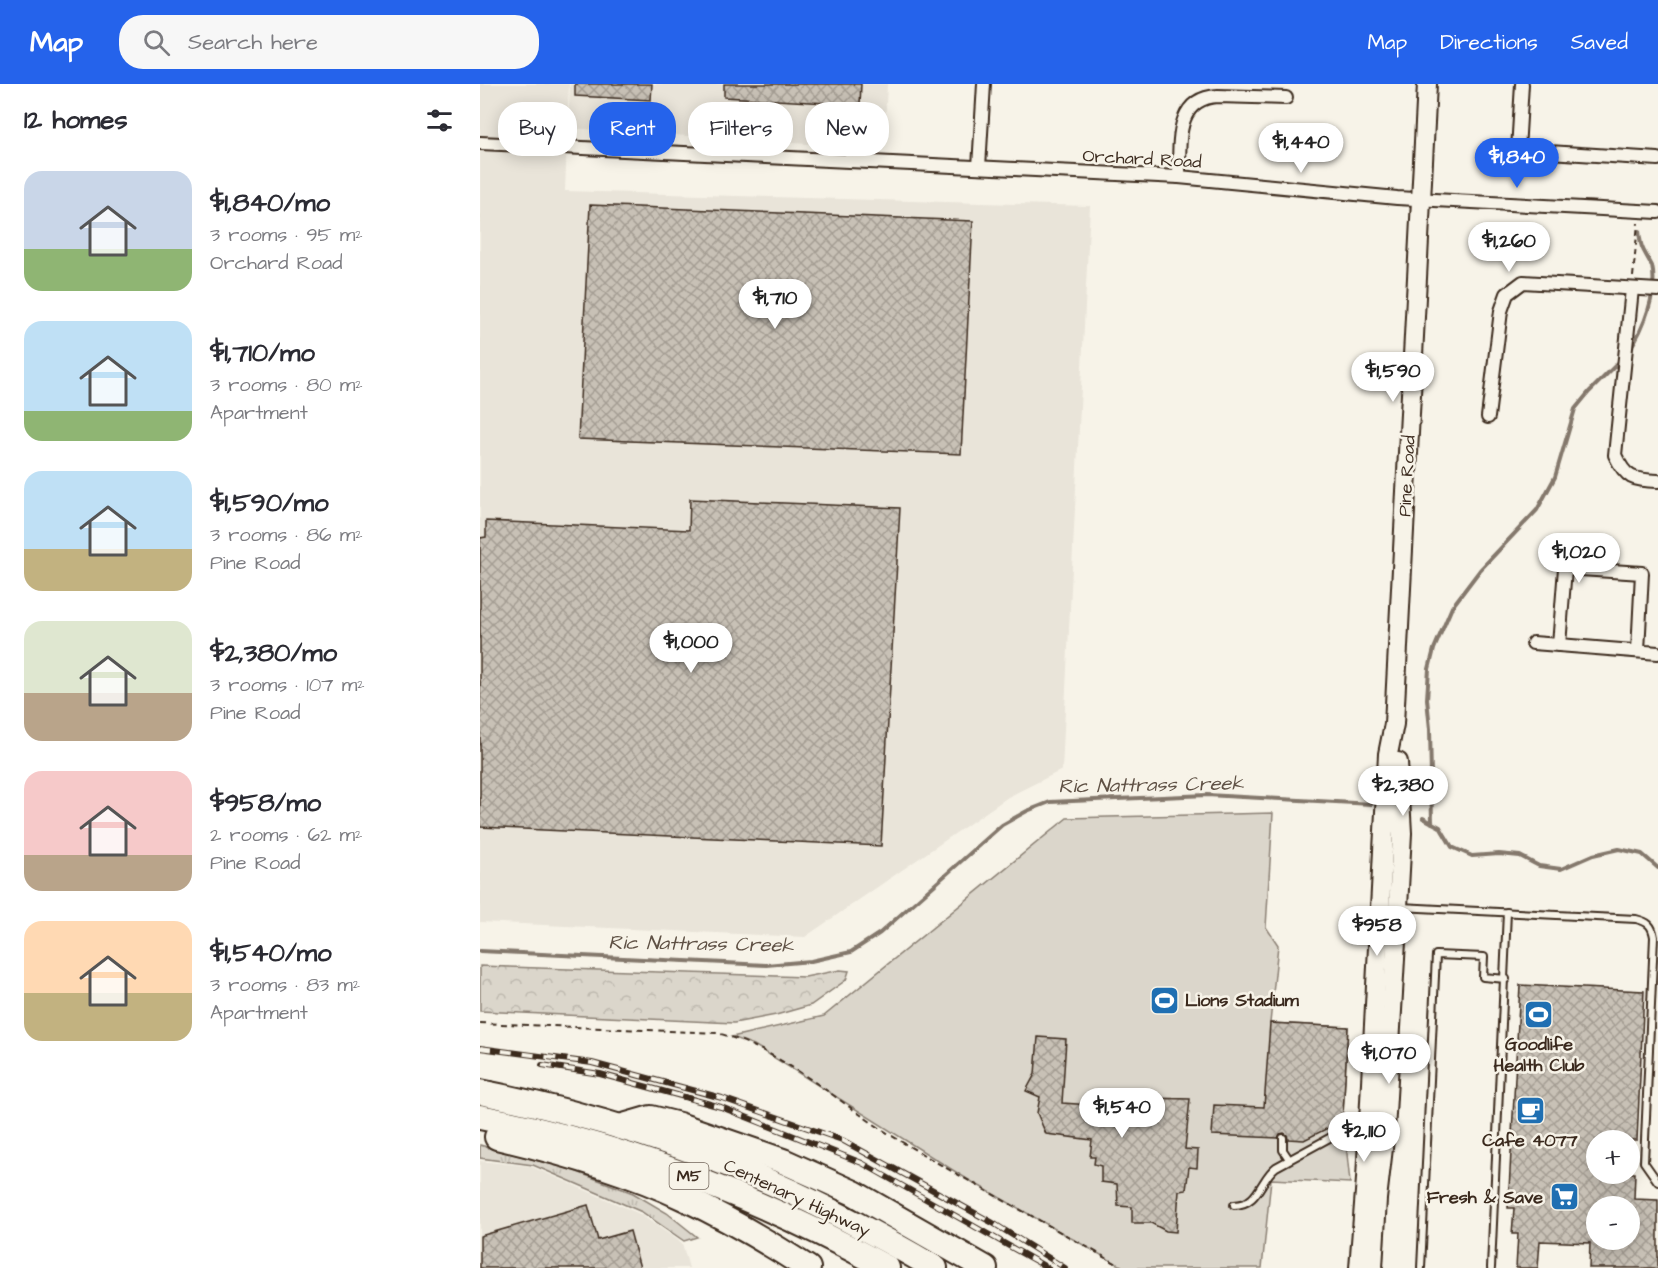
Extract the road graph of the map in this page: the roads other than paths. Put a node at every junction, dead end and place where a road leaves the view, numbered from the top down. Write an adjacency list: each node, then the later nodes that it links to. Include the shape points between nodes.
1 (984, 84): 7 (street)
2 (1427, 84): 9 (street, Pine Road)
3 (1522, 84): 6 (street, via 1518,150)
4 (1286, 98): 8 (street, via 1207,96 1198,100 1190,107 1181,132)
5 (480, 143): 7 (street, Orchard Road)
6 (1658, 159)
7 (979, 167): 8 (street, Orchard Road)
8 (1179, 177): 9 (street, Orchard Road)
9 (1421, 200): 10 (street, Orchard Road); 19 (street, Pine Road, via 1394,724 1388,754)
10 (1658, 212)
11 (1632, 289): 12 (street); 13 (street, via 1523,282 1508,294 1500,311); 14 (street, via 1615,456 1631,479)
12 (1658, 290)
13 (1488, 417)
14 (1658, 481)
15 (1533, 643): 16 (street)
16 (1559, 645): 17 (street); 17 (street, via 1565,568 1642,573)
17 (1638, 651): 18 (street)
18 (1658, 653)
19 (1389, 906): 20 (lane); 25 (street, Pine Road)
20 (1507, 912): 21 (lane); 29 (lane, via 1636,919 1647,921 1652,929 1644,1162)
21 (1506, 979): 37 (lane, via 1483,977 1484,957 1436,955); 38 (lane)
22 (480, 1092): 24 (highway, Centenary Highway / M5)
23 (480, 1117): 33 (highway, Centenary Highway / M5, via 601,1146 705,1182 798,1222)
24 (620, 1127): 34 (highway, Centenary Highway / M5, via 772,1183 850,1220); 35 (highway, via 651,1118 783,1161 854,1193)
25 (1377, 1131): 28 (lane, via 1350,1128); 31 (street, Pine Road); 36 (street, Pine Road)
26 (480, 1133): 32 (highway, via 572,1156 645,1181 717,1213)
27 (1283, 1138): 28 (lane, via 1283,1150)
28 (1289, 1159): 30 (lane, via 1269,1172 1254,1197)
29 (1658, 1182)
30 (1234, 1205)
31 (1377, 1264)
32 (808, 1268)
33 (887, 1268)
34 (935, 1268)
35 (985, 1268)
36 (1359, 1268)
37 (1421, 1268)
38 (1491, 1268)

